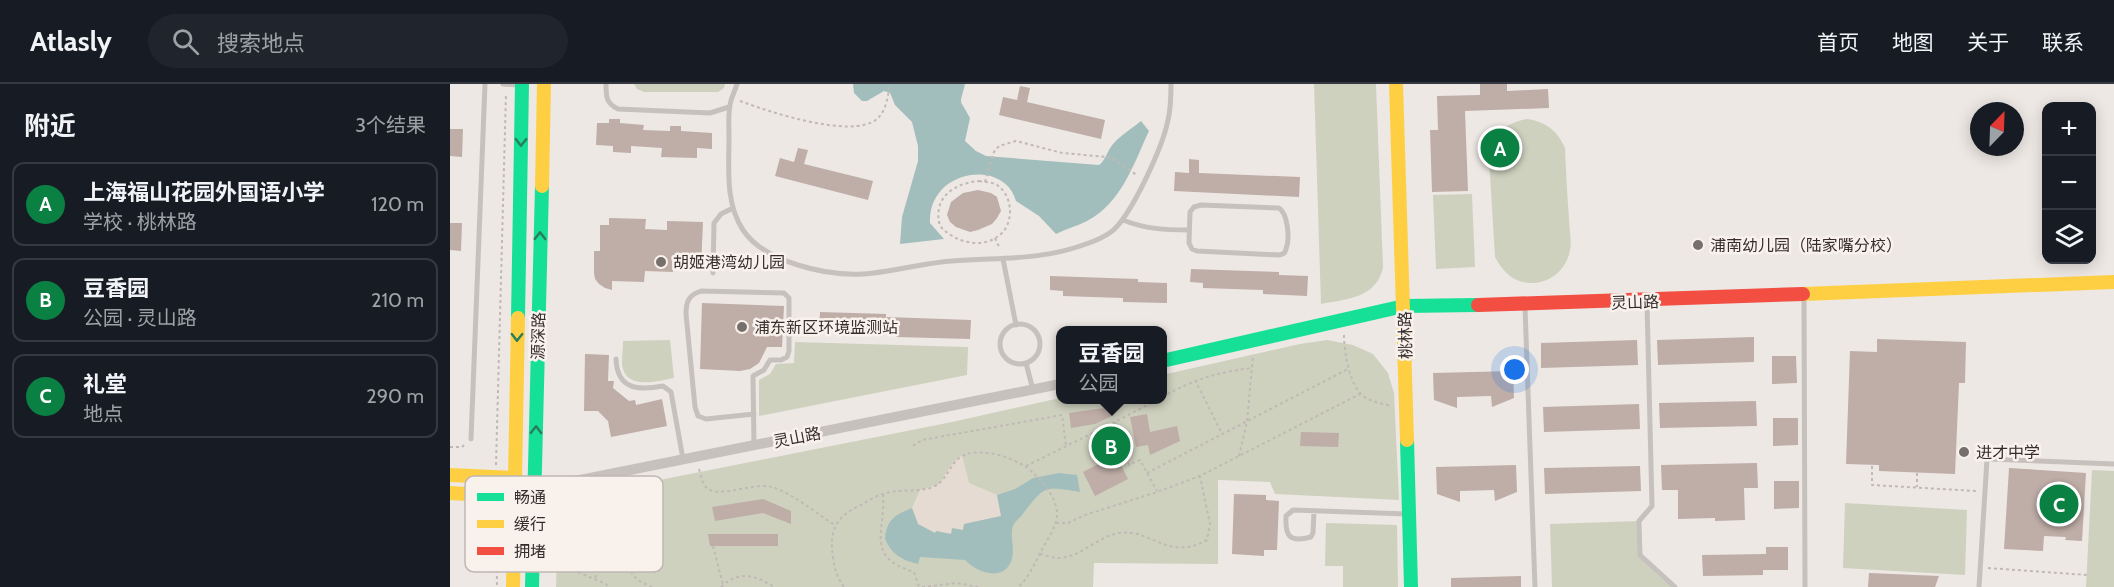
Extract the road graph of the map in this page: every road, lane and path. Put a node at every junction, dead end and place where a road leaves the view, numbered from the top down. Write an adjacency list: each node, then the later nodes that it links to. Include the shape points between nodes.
1 (485, 84): 44 (lane)
2 (504, 84): 3 (lane); 59 (path)
3 (522, 84): 60 (street, 源深路, one-way to 60)
4 (544, 84): 61 (street, 源深路, one-way to 4)
5 (606, 84): 11 (lane, via 606,98 618,110 710,113)
6 (737, 84): 10 (lane)
7 (889, 84): 10 (path, via 878,118 858,126 802,121)
8 (1170, 84): 15 (lane, via 1168,123)
9 (1396, 84): 24 (street, 桃林路)
10 (731, 98): 11 (lane)
11 (729, 107): 14 (lane, via 729,184)
12 (1132, 172): 13 (path, via 1102,156 1062,153 1016,141 999,146 994,152)
13 (985, 180): 17 (path, via 1004,192 1011,210 1004,231); 17 (path, via 969,182 946,193 938,218 940,226 956,240 984,242)
14 (733, 208): 18 (lane, via 743,231 762,248 784,260 822,271 864,274 946,261); 19 (lane, via 716,217 714,223)
15 (1123, 220): 16 (lane, via 1141,227); 18 (lane, via 1105,236 1069,250)
16 (1189, 230): 16 (lane, via 1191,249 1197,251 1279,255 1287,249 1287,218 1279,208 1201,205 1190,212)
17 (995, 238): 18 (path)
18 (1003, 259): 26 (lane)
19 (713, 273)
20 (2114, 282): 21 (street, 灵山路)
21 (1804, 296): 22 (street, 灵山路); 99 (lane)
22 (1647, 301): 23 (street, 灵山路); 98 (lane, via 1652,506 1639,521 1640,555)
23 (1525, 305): 24 (street, 灵山路); 97 (lane)
24 (1404, 306): 25 (street, 灵山路); 39 (street, 桃林路)
25 (1344, 320): 27 (street, 灵山路); 32 (path)
26 (1016, 325): 30 (lane, via 1029,327 1040,343 1036,356); 30 (lane, via 1005,331 1001,349 1013,363)
27 (1254, 340): 29 (street, 灵山路); 31 (path)
28 (616, 359): 51 (lane, via 622,380 632,387 663,386 670,392)
29 (1167, 360)
30 (1026, 363): 35 (lane)
31 (1251, 368): 33 (path); 42 (path)
32 (1348, 369): 37 (path); 42 (path)
33 (1195, 380): 36 (path); 43 (path)
34 (1056, 385): 35 (street, 灵山路)
35 (1033, 390): 45 (street, 灵山路)
36 (1167, 394)
37 (1360, 394): 39 (path); 49 (path)
38 (1148, 404): 41 (path)
39 (1406, 409): 71 (street, 桃林路)
40 (754, 414): 40 (lane, via 706,419 698,416 686,314 687,300 693,293 784,293 789,298 789,351 787,357 770,360 764,370 753,376); 45 (lane)
41 (1115, 422): 47 (path); 56 (path, via 1129,465 1140,460)
42 (1247, 422): 43 (path); 49 (path)
43 (1222, 434): 56 (path)
44 (471, 439): 48 (path, via 462,447)
45 (754, 445): 50 (street, 灵山路)
46 (913, 446): 47 (path, via 922,440 1062,415)
47 (1066, 446): 54 (path)
48 (450, 447)
49 (1239, 456): 63 (path)
50 (696, 457): 51 (street, 灵山路); 73 (path, via 708,490 770,487)
51 (683, 459): 62 (street, 灵山路)
52 (2114, 464): 65 (lane, via 1987,459)
53 (1872, 466): 64 (path, via 1872,485)
54 (1026, 467): 69 (path, via 985,452 962,455 939,484); 72 (path, via 1054,500)
55 (1917, 472): 64 (path)
56 (1147, 473): 66 (path)
57 (450, 475): 58 (street)
58 (473, 476)
59 (496, 476)
60 (514, 476)
61 (535, 476)
62 (599, 476)
63 (1200, 476): 66 (path); 75 (path, via 1210,524 1207,540 1194,547 1173,547 1140,535 1118,533 1059,558)
64 (1917, 487): 65 (path)
65 (1984, 491): 76 (lane)
66 (1157, 492): 72 (path, via 1068,523)
67 (450, 493): 68 (street)
68 (465, 494)
69 (883, 494): 73 (path, via 843,515); 93 (path, via 880,541 887,559 914,572)
70 (1314, 511): 70 (lane, via 1288,512 1287,535 1311,537); 71 (lane)
71 (1409, 514): 96 (street, 桃林路)
72 (1056, 523): 75 (path)
73 (835, 525): 92 (path, via 831,542 836,575)
74 (713, 546): 85 (path)
75 (1040, 554): 95 (path)
76 (1980, 567): 83 (path); 100 (lane)
77 (497, 572): 86 (path)
78 (513, 572): 87 (street, 源深路)
79 (532, 572): 88 (street, 源深路)
80 (578, 572): 84 (path)
81 (596, 572): 84 (path)
82 (633, 572): 90 (path, via 638,580)
83 (2087, 575)
84 (594, 579): 89 (path)
85 (722, 586): 91 (path, via 745,574)
86 (497, 587)
87 (513, 587)
88 (532, 587)
89 (608, 587)
90 (652, 587)
91 (774, 587)
92 (844, 587)
93 (921, 587): 94 (path, via 957,583)
94 (978, 587)
95 (1018, 587)
96 (1411, 587)
97 (1535, 587)
98 (1675, 587)
99 (1805, 587)
100 (1979, 587)

